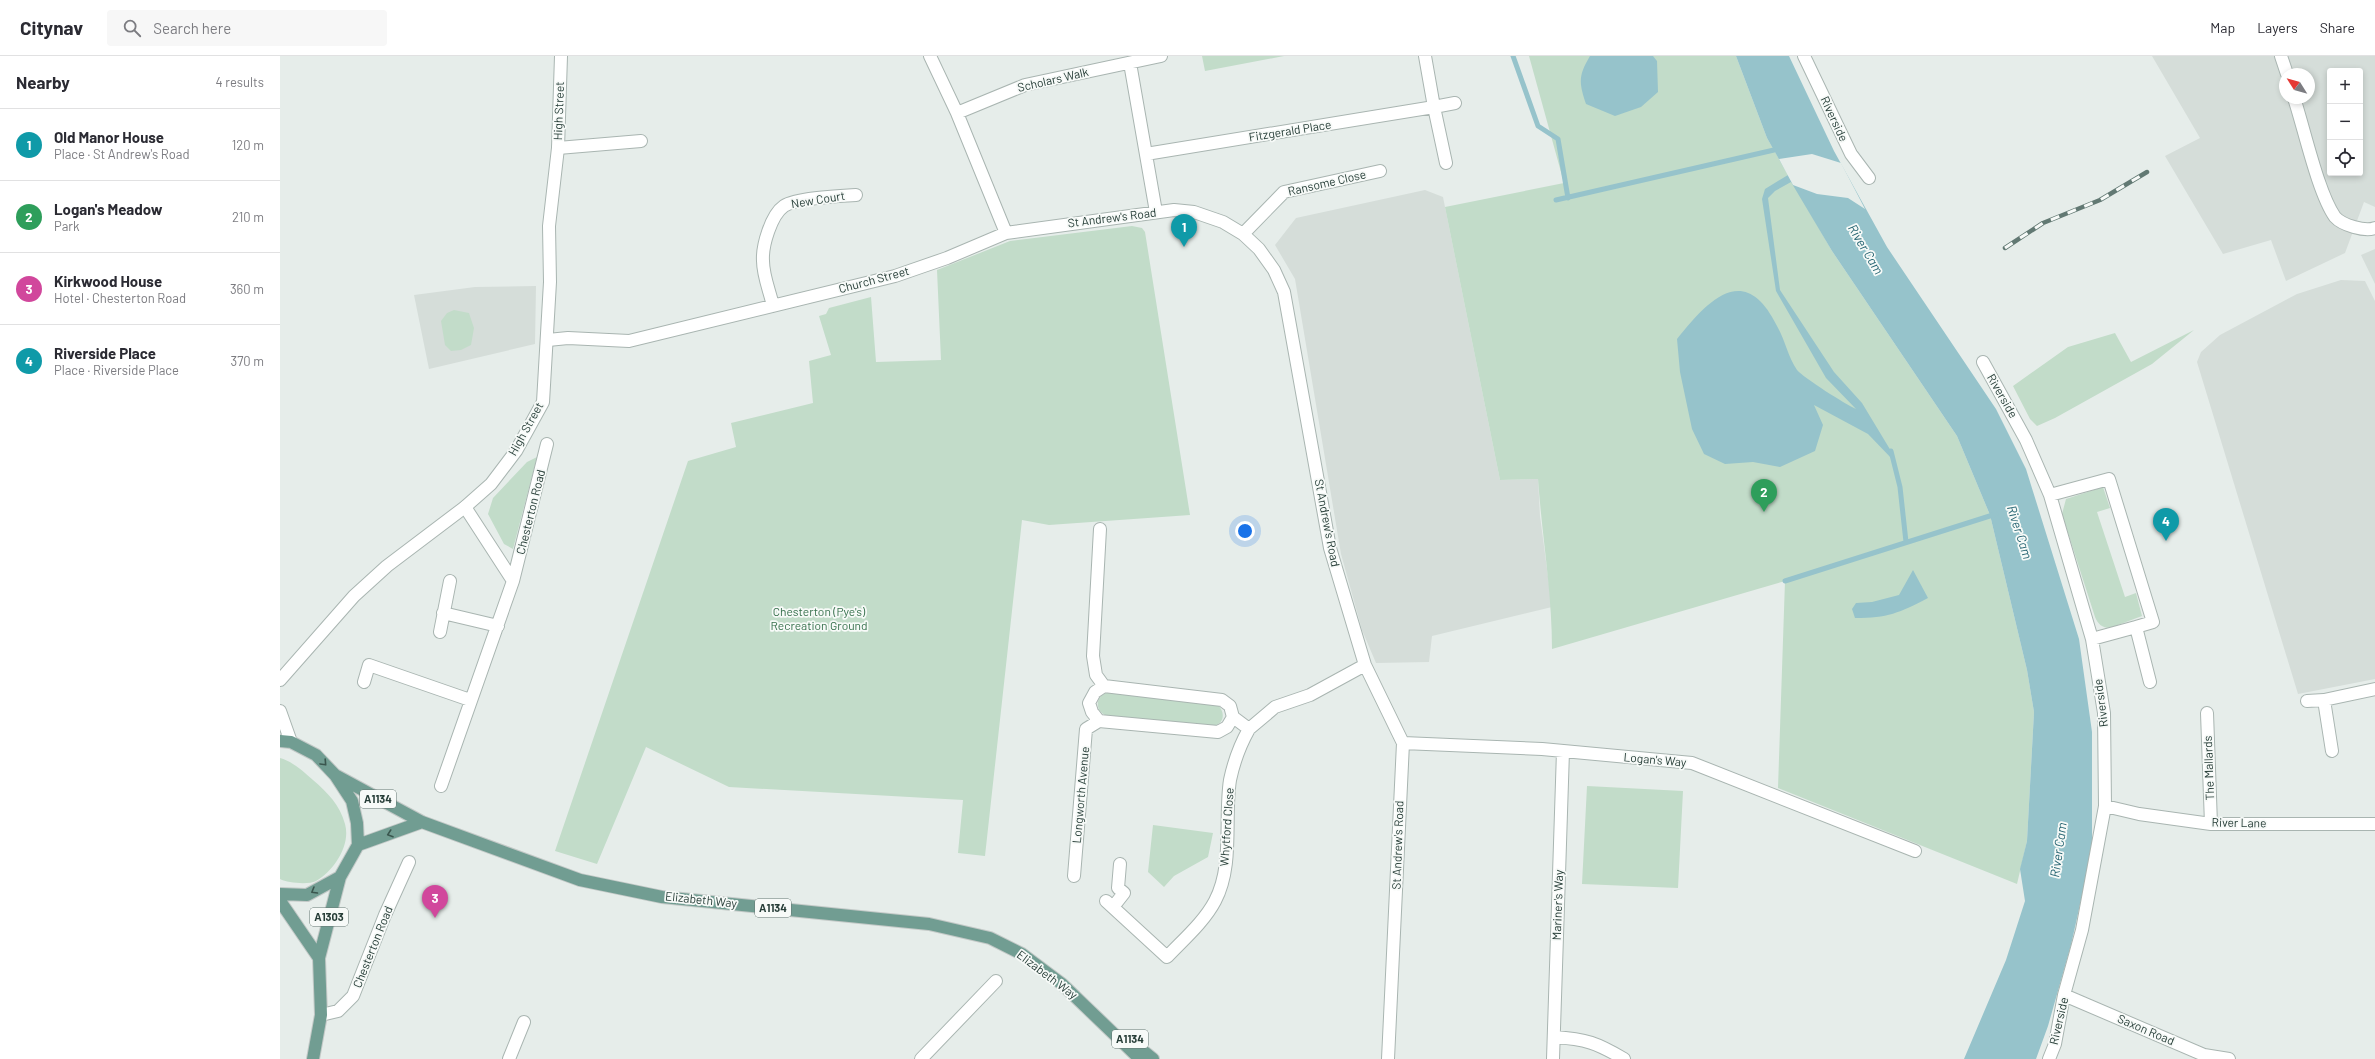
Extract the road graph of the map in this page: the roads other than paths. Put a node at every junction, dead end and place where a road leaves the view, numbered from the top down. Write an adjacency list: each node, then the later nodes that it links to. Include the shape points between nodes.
1 (561, 56): 14 (street, High Street)
2 (930, 56): 12 (street)
3 (1161, 56): 7 (street, Scholars Walk)
4 (1425, 56): 11 (street)
5 (1804, 56): 18 (street, Riverside, via 1851,154)
6 (2281, 56): 8 (street)
7 (1130, 63): 12 (street, Scholars Walk, via 1025,85); 15 (street)
8 (2285, 68)
9 (1455, 103): 11 (street, Fitzgerald Place)
10 (2296, 104): 21 (street, via 2323,190 2336,218 2355,227)
11 (1434, 107): 15 (street, Fitzgerald Place); 16 (street)
12 (956, 113): 22 (street)
13 (641, 141): 14 (street)
14 (558, 148): 25 (street, High Street, via 549,226)
15 (1146, 154): 20 (street)
16 (1446, 163)
17 (1380, 171): 23 (street, Ransome Close, via 1284,192)
18 (1869, 178)
19 (856, 195): 24 (street, New Court, via 798,201 784,206 768,230 763,262)
20 (1156, 212): 22 (street, St Andrew's Road); 23 (street, St Andrew's Road, via 1194,212 1223,222)
21 (2375, 228)
22 (1006, 233): 24 (street, Church Street, via 947,258 894,276)
23 (1243, 234): 38 (street, St Andrew's Road, via 1259,249 1274,270 1284,292 1330,548)
24 (773, 306): 25 (street, Church Street, via 629,341 568,338)
25 (548, 340): 29 (street, High Street, via 543,402 516,452 491,484)
26 (1983, 362): 28 (street, Riverside, via 2023,434)
27 (547, 444): 32 (street, Chesterton Road)
28 (2050, 495): 35 (street, via 2109,479 2153,622); 37 (street, Riverside)
29 (465, 507): 32 (street, Chesterton Road); 39 (street, High Street, via 421,539 354,596)
30 (1100, 528): 42 (street, via 1093,656 1096,675)
31 (450, 581): 33 (street)
32 (513, 581): 34 (street, Chesterton Road)
33 (443, 613): 34 (street); 36 (street)
34 (498, 626): 44 (street, Chesterton Road)
35 (2136, 627): 37 (street); 41 (street)
36 (440, 632)
37 (2092, 639): 58 (street, Riverside, via 2104,713)
38 (1365, 665): 51 (street, via 1310,695 1275,707); 53 (street, St Andrew's Road)
39 (280, 680)
40 (364, 682): 44 (street, via 369,665)
41 (2150, 682)
42 (1104, 686): 49 (street, via 1222,700 1230,706); 50 (street, via 1095,692 1089,703)
43 (2375, 689): 45 (street)
44 (470, 700): 57 (street, Chesterton Road)
45 (2324, 700): 46 (street); 55 (street)
46 (2307, 701)
47 (280, 711): 52 (street)
48 (2207, 713): 60 (street, The Mallards)
49 (1233, 718): 50 (street, via 1228,727 1218,732); 51 (street)
50 (1099, 721): 66 (street, Longworth Avenue, via 1086,729)
51 (1249, 729): 65 (street, Whytford Close, via 1235,760 1230,782 1226,864 1215,901 1167,957 1110,904 1124,893 1118,888)
52 (286, 742): 56 (main road, one-way to 56, via 316,755)
53 (1403, 743): 54 (street, Logan's Way); 82 (street, St Andrew's Road)
54 (1563, 751): 63 (street, Logan's Way, via 1692,763); 76 (street, Mariner's Way)
55 (2332, 751)
56 (335, 775): 59 (main road, Elizabeth Way / A1134); 62 (main road, via 352,801 357,822)
57 (441, 786)
58 (2105, 806): 60 (street, River Lane, via 2139,814); 72 (street, Riverside, via 2082,930)
59 (422, 822): 62 (main road, one-way to 62); 75 (main road, Elizabeth Way / A1134, via 580,880 615,888 662,897 929,924 990,938 1022,954 1062,984)
60 (2211, 824): 61 (street, River Lane)
61 (2375, 824)
62 (358, 845): 67 (main road)
63 (1916, 851)
64 (410, 862): 73 (street, Chesterton Road, via 385,915 353,996 338,1010)
65 (1120, 864)
66 (1074, 876)
67 (340, 877): 68 (main road, one-way to 68, via 307,895); 70 (main road, A1303)
68 (280, 894)
69 (280, 901): 70 (main road, A1303)
70 (319, 958): 73 (main road, A1303)
71 (996, 980): 79 (street)
72 (2064, 995): 85 (street, Riverside, via 2055,1044); 86 (street, Saxon Road, via 2204,1055)
73 (321, 1015): 77 (main road, A1303)
74 (524, 1022): 78 (street)
75 (1104, 1023): 80 (main road, Elizabeth Way / A1134); 81 (main road, Elizabeth Way / A1134, via 1136,1043)
76 (1554, 1037): 83 (street, Mariner's Way); 84 (street, via 1583,1039 1602,1046)
77 (313, 1059)
78 (508, 1059)
79 (921, 1059)
80 (1140, 1059)
81 (1153, 1059)
82 (1388, 1059)
83 (1553, 1059)
84 (1624, 1059)
85 (2049, 1059)
86 (2229, 1059)

